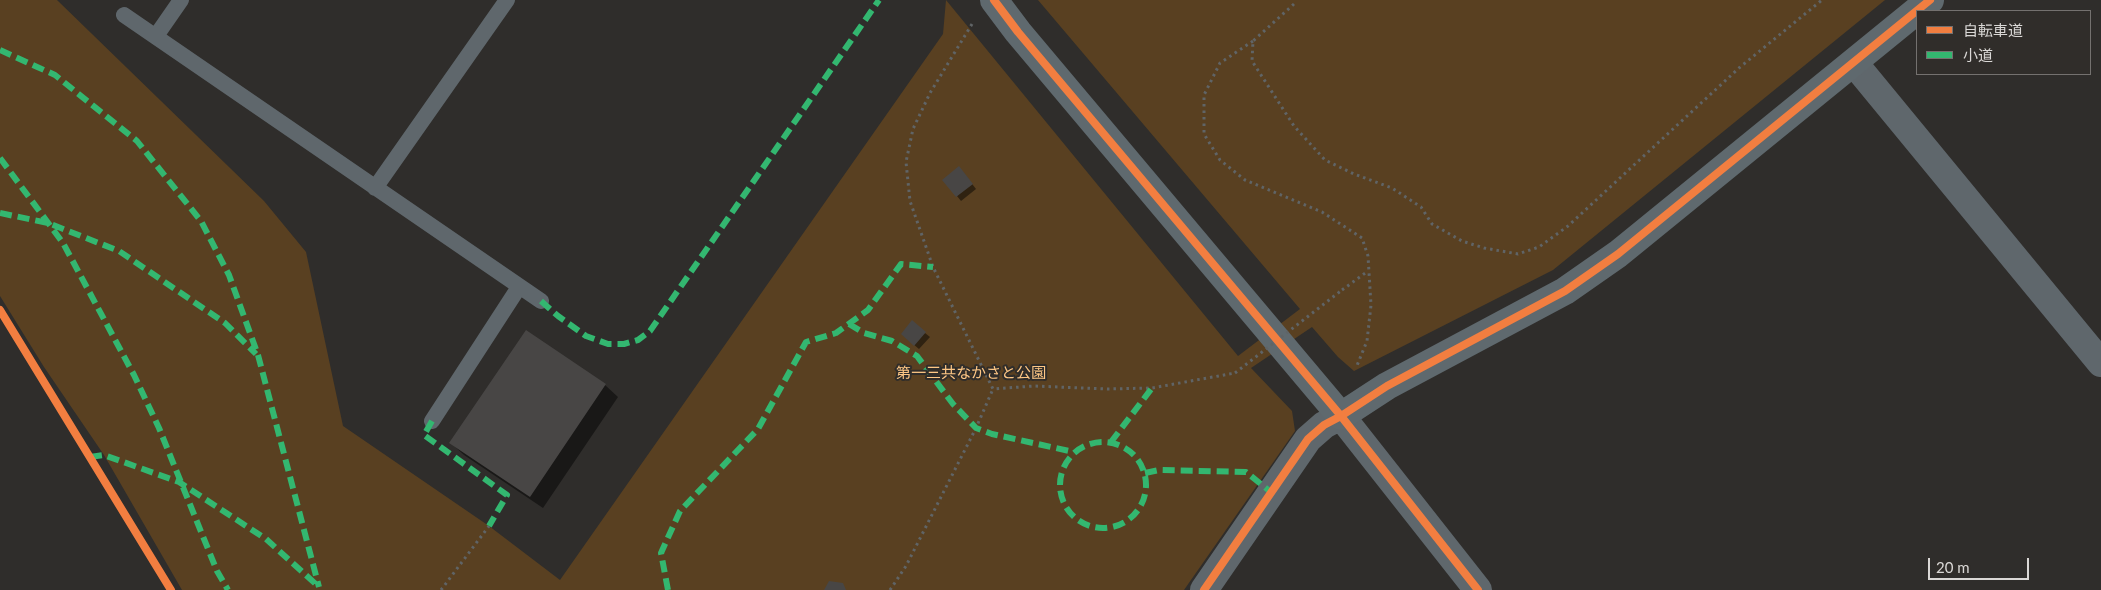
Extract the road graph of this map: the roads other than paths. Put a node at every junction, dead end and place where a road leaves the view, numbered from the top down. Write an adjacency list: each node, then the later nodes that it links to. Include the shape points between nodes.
1 (182, 0): 8 (lane)
2 (507, 0): 10 (lane)
3 (994, 0): 14 (street)
4 (1930, 0): 5 (street)
5 (1918, 10)
6 (1916, 12): 9 (street)
7 (124, 15): 8 (lane)
8 (156, 36): 10 (lane)
9 (1854, 63): 13 (street); 14 (street, via 1618,254 1565,291 1387,386)
10 (374, 188): 11 (lane)
11 (519, 287): 12 (lane); 15 (lane)
12 (541, 301)
13 (2101, 363)
14 (1341, 416): 16 (street, via 1308,439); 17 (street)
15 (432, 421)
16 (1204, 590)
17 (1478, 590)

